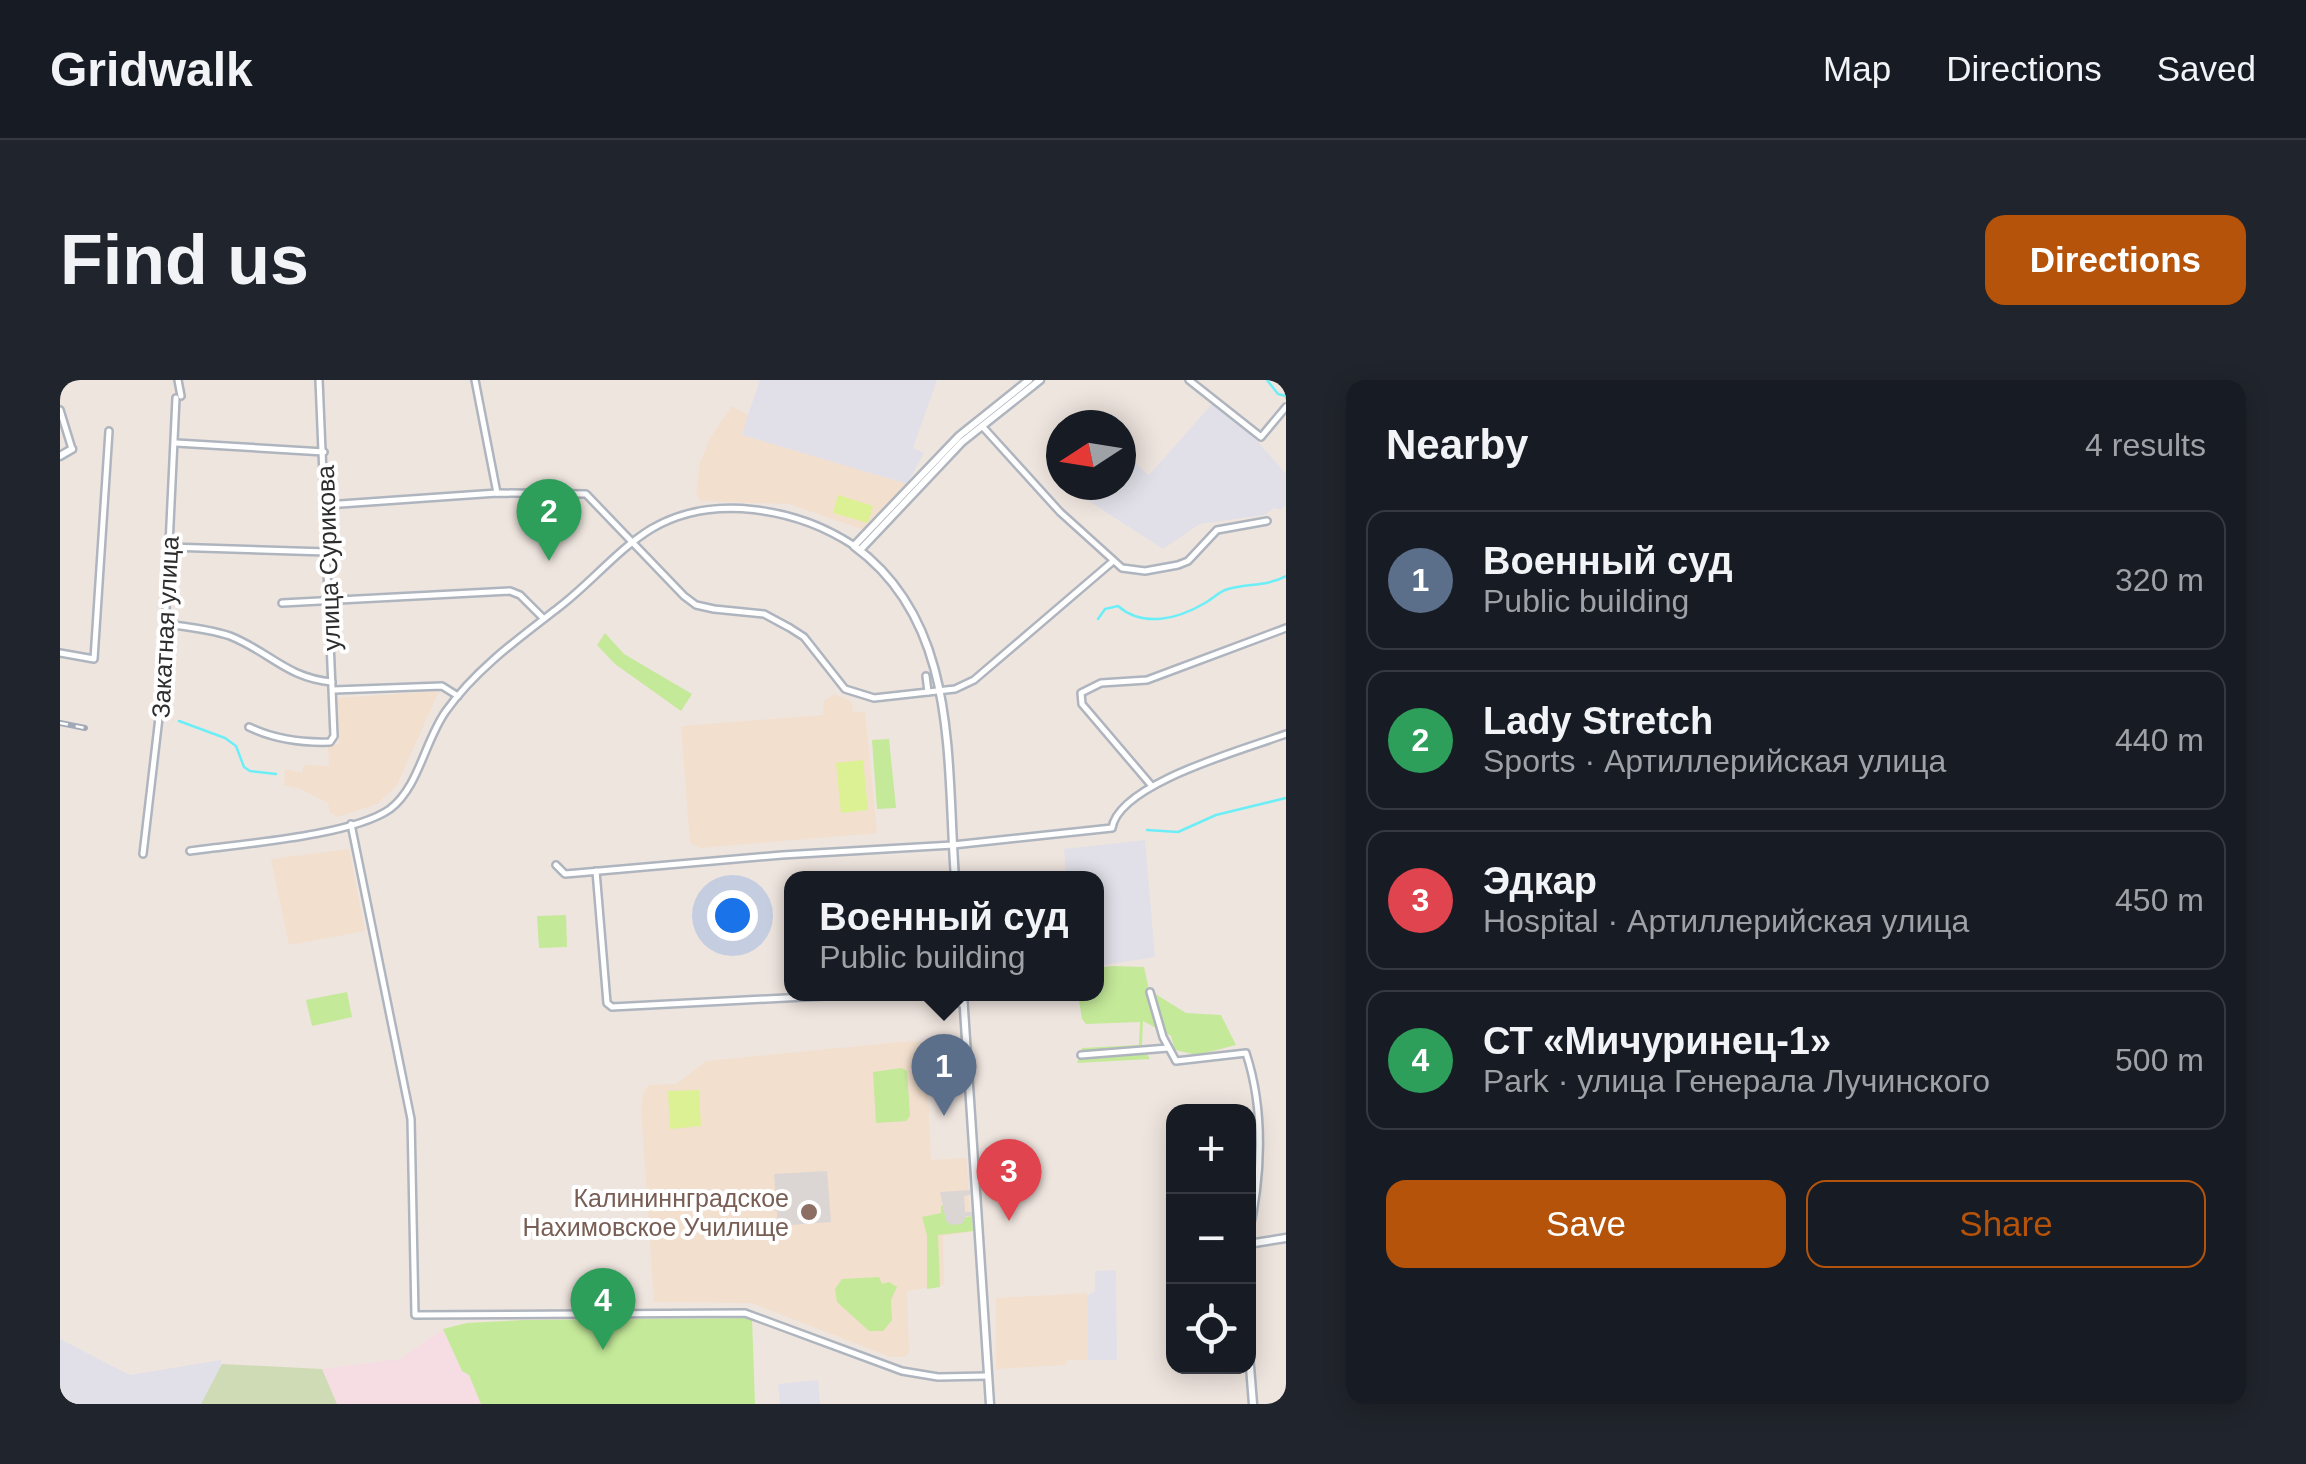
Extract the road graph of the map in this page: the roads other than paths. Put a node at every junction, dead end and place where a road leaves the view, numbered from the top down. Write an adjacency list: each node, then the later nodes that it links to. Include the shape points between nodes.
1 (178, 380): 11 (street, Закатная улица)
2 (319, 380): 13 (street, улица Сурикова)
3 (475, 380): 15 (street)
4 (1029, 380): 20 (main road, via 959,436)
5 (1040, 380): 9 (main road)
6 (1188, 380): 7 (street, via 1261,437)
7 (1286, 408)
8 (60, 410): 12 (street)
9 (982, 426): 20 (main road); 22 (street)
10 (108, 432): 28 (street, via 94,659)
11 (176, 443): 13 (street); 19 (street, Закатная улица)
12 (72, 450): 14 (main road)
13 (324, 452): 16 (street, улица Сурикова)
14 (60, 456)
15 (497, 493): 16 (street); 18 (street, via 586,494)
16 (326, 506): 21 (street, улица Сурикова)
17 (1267, 521): 22 (street, via 1216,530 1178,565 1132,571)
18 (632, 544): 20 (street, via 671,520 741,509 795,518); 25 (street); 32 (street, via 696,605 764,614 804,637 845,689 874,698)
19 (169, 547): 21 (street); 26 (street, Закатная улица)
20 (857, 548): 31 (main road, via 916,616)
21 (328, 552): 23 (street, улица Сурикова)
22 (1112, 562): 31 (street, via 983,674)
23 (330, 601): 24 (street); 25 (street, via 510,591); 30 (street, улица Сурикова)
24 (282, 604)
25 (543, 618): 33 (street)
26 (166, 624): 30 (street, via 230,636 302,678); 40 (street, Закатная улица)
27 (1286, 628): 36 (street, via 1147,680 1101,683 1081,692 1082,704)
28 (60, 653)
29 (926, 676): 32 (street)
30 (333, 686): 33 (street, via 442,686); 34 (street, улица Сурикова, via 330,742 270,738)
31 (940, 691): 32 (street); 38 (main road)
32 (928, 692)
33 (458, 696): 37 (street, via 397,803)
34 (248, 727)
35 (1286, 734): 36 (street)
36 (1151, 785): 38 (street, via 1114,816 1112,828)
37 (352, 824): 39 (street); 55 (street, via 411,1119 415,1316 745,1314 902,1371)
38 (953, 845): 42 (street); 43 (main road)
39 (190, 851)
40 (143, 854)
41 (556, 865): 42 (street, via 565,874)
42 (596, 871): 45 (street, via 612,1007)
43 (955, 871)
44 (1150, 992): 49 (street)
45 (784, 998)
46 (952, 1001): 48 (street)
47 (964, 1001): 48 (main road)
48 (964, 1005): 55 (main road)
49 (1168, 1048): 50 (street); 51 (street, via 1176,1061 1246,1053 1260,1146)
50 (1081, 1055)
51 (1254, 1194)
52 (1286, 1238): 53 (main road)
53 (1256, 1240)
54 (1250, 1374): 57 (main road)
55 (988, 1376): 56 (main road)
56 (990, 1404)
57 (1252, 1404)

